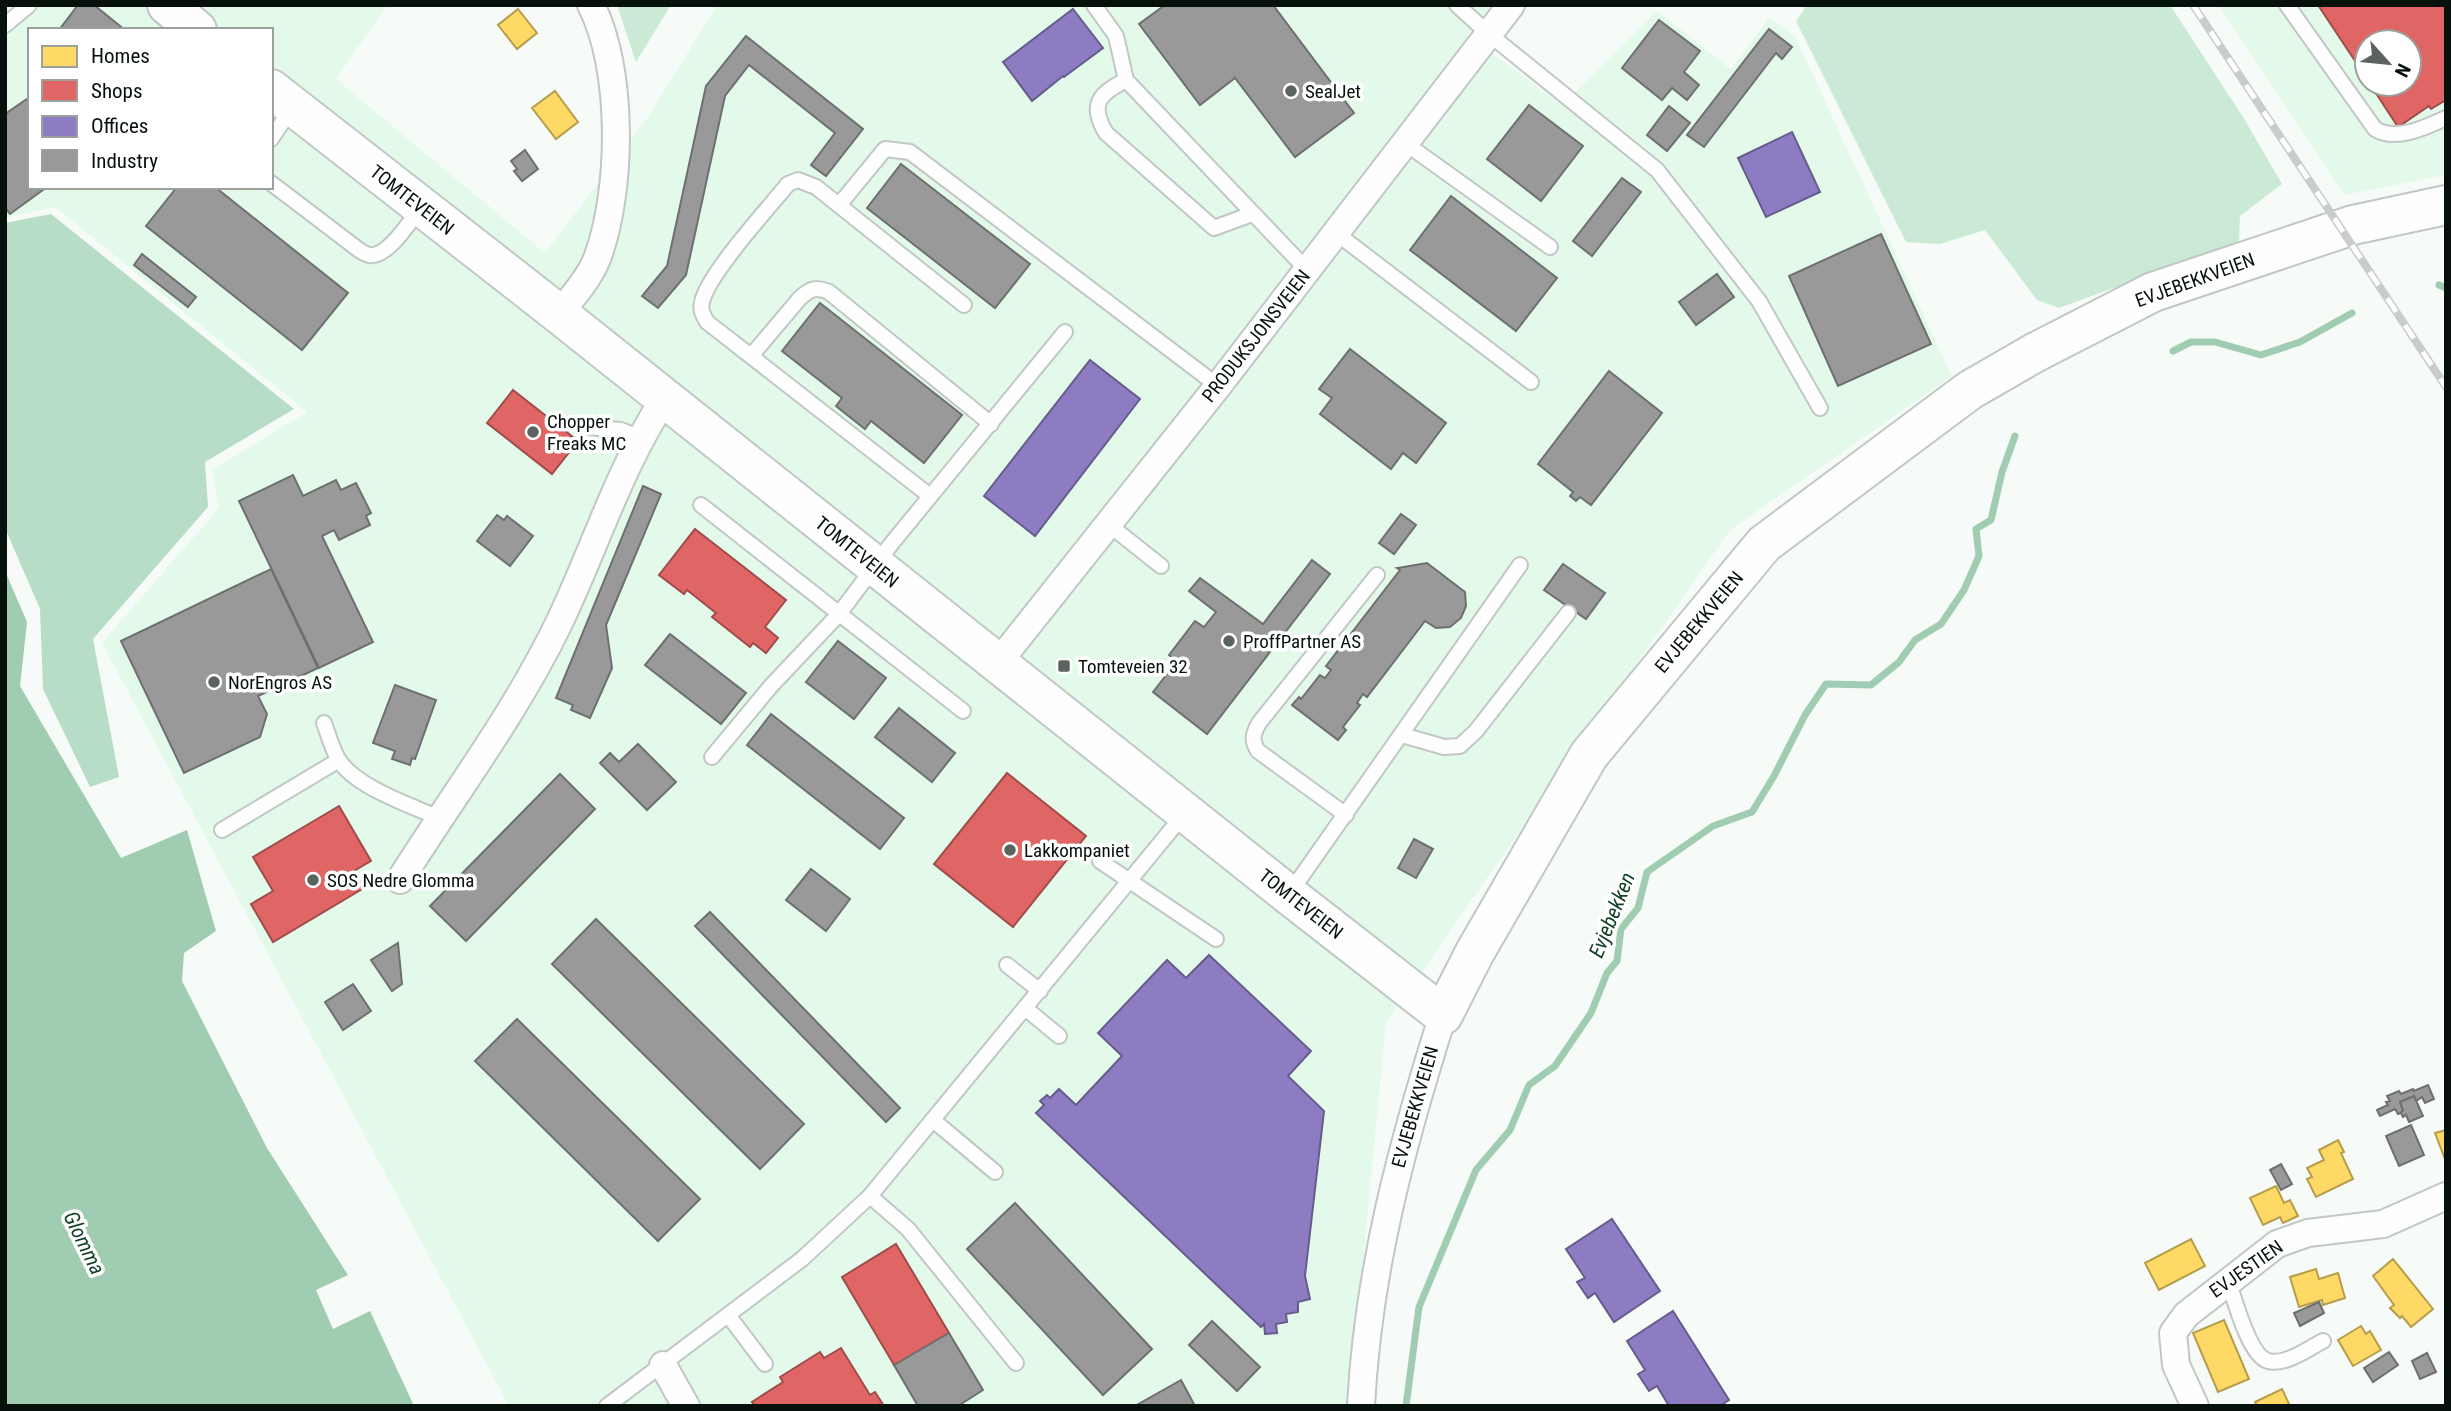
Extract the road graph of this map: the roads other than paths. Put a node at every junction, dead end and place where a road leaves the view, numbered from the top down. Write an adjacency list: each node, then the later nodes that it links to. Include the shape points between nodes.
1 (29, 5): 8 (lane)
2 (167, 5): 9 (street)
3 (591, 5): 25 (street, via 605,46 614,100 613,195 597,258)
4 (1094, 5): 11 (lane, via 1116,36)
5 (1457, 5): 10 (lane)
6 (1511, 5): 10 (street, PRODUKSJONSVEIEN)
7 (2287, 5): 13 (lane, via 2375,130 2393,135)
8 (5, 25)
9 (195, 28)
10 (1489, 34): 15 (street, PRODUKSJONSVEIEN); 31 (lane, via 1657,170 1759,301)
11 (1126, 80): 20 (lane); 20 (lane, via 1103,92 1098,104 1105,132 1214,228)
12 (282, 98): 14 (lane); 19 (street, TOMTEVEIEN)
13 (2446, 118)
14 (273, 132)
15 (1405, 143): 21 (street, PRODUKSJONSVEIEN); 22 (lane)
16 (273, 185): 19 (lane, via 370,255 383,252)
17 (839, 205): 24 (lane); 27 (lane, via 806,182 788,184 708,284 701,304 707,322); 29 (lane, via 886,149 909,152)
18 (2446, 205): 62 (street, EVJEBEKKVEIEN, via 2353,225 2153,292 1970,390 1764,544 1589,755)
19 (421, 207): 25 (street, TOMTEVEIEN)
20 (1252, 214): 23 (lane)
21 (1336, 233): 23 (street, PRODUKSJONSVEIEN); 28 (lane)
22 (1550, 247)
23 (1307, 270): 29 (street, PRODUKSJONSVEIEN)
24 (964, 305)
25 (559, 314): 30 (street, TOMTEVEIEN)
26 (1065, 332): 32 (lane)
27 (751, 356): 32 (lane, via 800,298 817,287 830,292); 35 (lane)
28 (1531, 382)
29 (1218, 386): 37 (street, PRODUKSJONSVEIEN)
30 (665, 398): 34 (street); 39 (street, TOMTEVEIEN)
31 (1820, 408)
32 (991, 424): 35 (lane)
33 (587, 427): 34 (lane, via 621,430)
34 (640, 438): 52 (street, via 534,672 497,736)
35 (930, 496): 39 (lane)
36 (701, 505): 43 (lane)
37 (1108, 524): 40 (lane); 44 (street, PRODUKSJONSVEIEN)
38 (1520, 565): 47 (lane)
39 (875, 566): 43 (lane); 44 (street, TOMTEVEIEN)
40 (1161, 566)
41 (1377, 575): 51 (lane, via 1253,734 1258,751)
42 (1568, 613): 47 (lane, via 1460,746 1444,747)
43 (839, 614): 45 (lane); 48 (lane)
44 (997, 664): 50 (street, TOMTEVEIEN)
45 (963, 711)
46 (324, 723): 49 (lane)
47 (1402, 734): 51 (lane)
48 (712, 757)
49 (339, 760): 52 (lane, via 365,783); 53 (lane)
50 (1186, 812): 56 (lane); 57 (street, TOMTEVEIEN)
51 (1346, 815): 57 (lane)
52 (439, 818): 55 (street)
53 (222, 830)
54 (1100, 861): 56 (lane)
55 (400, 880)
56 (1129, 881): 58 (lane); 60 (lane)
57 (1289, 895): 62 (street, TOMTEVEIEN)
58 (1216, 939)
59 (1006, 965): 60 (lane)
60 (1040, 991): 61 (lane)
61 (1025, 1008): 63 (lane); 64 (lane)
62 (1443, 1015): 76 (street, EVJEBEKKVEIEN, via 1390,1198)
63 (1059, 1036)
64 (933, 1120): 65 (lane); 66 (lane)
65 (995, 1172)
66 (870, 1196): 69 (lane, via 802,1259); 71 (lane, via 908,1229)
67 (2446, 1196): 68 (street, EVJESTIEN, via 2383,1224 2308,1233 2277,1244)
68 (2228, 1280): 70 (lane, via 2251,1344 2268,1362 2286,1360); 77 (street, EVJESTIEN, via 2186,1315 2174,1333 2176,1366)
69 (728, 1315): 72 (lane); 73 (lane)
70 (2323, 1341)
71 (1016, 1363)
72 (765, 1364)
73 (663, 1365): 74 (lane); 75 (street)
74 (607, 1406)
75 (686, 1406)
76 (1361, 1406)
77 (2195, 1406)

